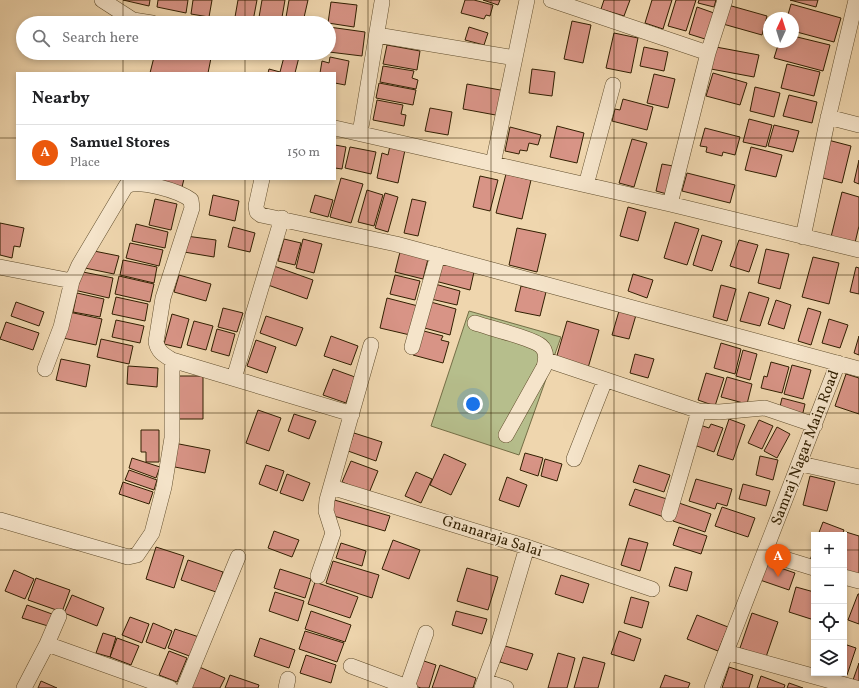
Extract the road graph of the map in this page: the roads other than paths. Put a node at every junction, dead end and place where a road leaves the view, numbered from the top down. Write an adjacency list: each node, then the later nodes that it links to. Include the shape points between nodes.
1 (102, 0): 7 (street)
2 (527, 0): 10 (street)
3 (551, 0): 9 (street)
4 (725, 0): 9 (street)
5 (856, 0): 12 (street)
6 (382, 2): 8 (street)
7 (127, 16)
8 (377, 35): 10 (street); 15 (street)
9 (708, 53): 19 (street)
10 (515, 58): 16 (street)
11 (613, 85): 18 (street)
12 (828, 117): 13 (street); 21 (street)
13 (859, 124)
14 (336, 128): 15 (street)
15 (360, 133): 16 (street)
16 (493, 164): 18 (street)
17 (262, 180): 20 (street, via 257,212)
18 (586, 185): 19 (street)
19 (670, 204): 21 (street)
20 (282, 218): 23 (street); 34 (street)
21 (803, 237): 22 (street)
22 (859, 250)
23 (438, 255): 28 (street); 31 (street)
24 (0, 267): 25 (street)
25 (72, 281): 29 (street, via 126,186 139,183 183,194 191,200 192,208 163,298 156,342 161,353); 32 (street, via 61,327)
26 (475, 323): 30 (street, via 542,346)
27 (372, 345): 37 (street)
28 (412, 347)
29 (172, 360): 34 (street); 45 (street, via 172,438 164,487 152,533 138,555 128,557)
30 (547, 360): 35 (street); 39 (street, via 538,381)
31 (838, 364): 33 (street); 38 (street, Samraj Nagar Main Road)
32 (45, 369)
33 (859, 369)
34 (234, 378): 37 (street)
35 (605, 380): 36 (street); 40 (street)
36 (699, 411): 38 (street, via 765,408); 44 (street)
37 (352, 414): 43 (street)
38 (815, 425): 41 (street, Samraj Nagar Main Road)
39 (506, 435)
40 (574, 459)
41 (801, 464): 42 (street); 47 (street, Samraj Nagar Main Road)
42 (859, 477)
43 (331, 486): 46 (street, Gnanaraja Salai); 50 (street, via 326,511 333,533)
44 (669, 514)
45 (0, 520)
46 (527, 547): 53 (street, Gnanaraja Salai); 59 (street)
47 (765, 553): 49 (street); 57 (street, Samraj Nagar Main Road)
48 (238, 557): 62 (street)
49 (811, 567)
50 (318, 576)
51 (847, 578): 52 (street)
52 (859, 581)
53 (652, 589)
54 (59, 616): 56 (street)
55 (426, 633): 63 (street)
56 (47, 644): 60 (street); 61 (street)
57 (726, 652): 65 (street, Samraj Nagar Main Road); 66 (street)
58 (351, 666): 63 (street)
59 (484, 684): 64 (street)
60 (24, 688)
61 (170, 688)
62 (184, 688)
63 (408, 688)
64 (506, 688)
65 (712, 688)
66 (856, 688)

